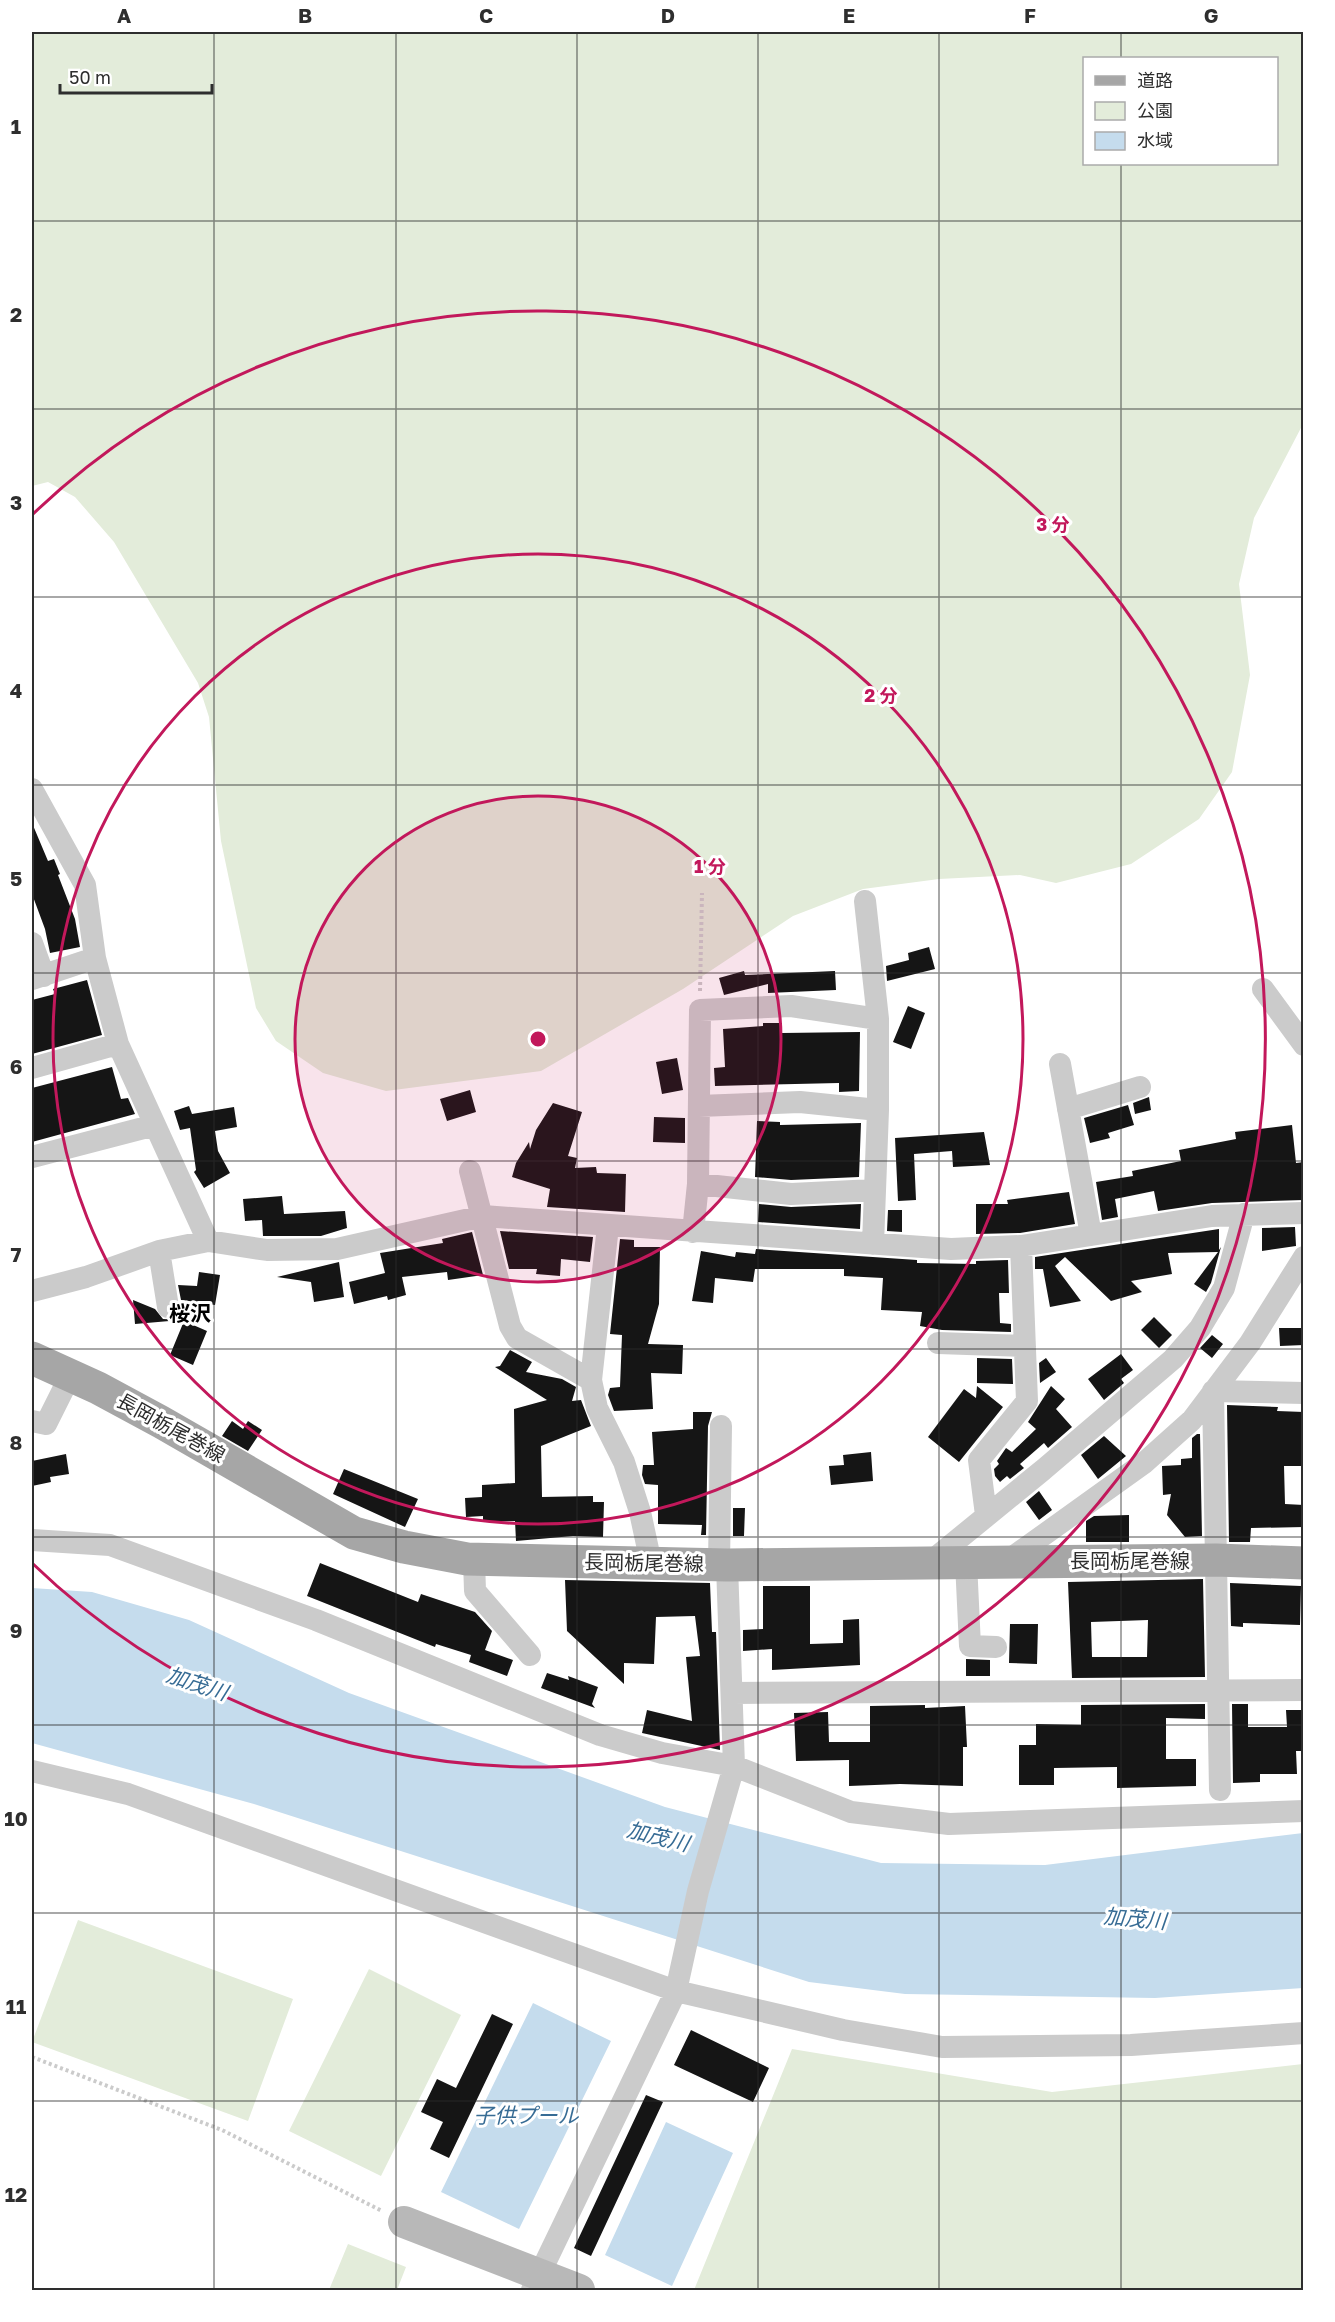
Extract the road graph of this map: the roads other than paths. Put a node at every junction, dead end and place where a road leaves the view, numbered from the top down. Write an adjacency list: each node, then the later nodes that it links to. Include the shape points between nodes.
1 (32, 789): 4 (street, via 85,885)
2 (865, 901): 7 (street)
3 (32, 943): 5 (street)
4 (95, 958): 5 (street); 8 (street)
5 (38, 978)
6 (1263, 989): 9 (street)
7 (878, 1019): 13 (street, via 791,1006 700,1010); 15 (street)
8 (118, 1044): 11 (street); 16 (street)
9 (1304, 1045)
10 (1060, 1064): 14 (street)
11 (32, 1068)
12 (1140, 1087): 14 (street)
13 (699, 1106): 15 (street, via 800,1102); 19 (street)
14 (1068, 1109): 26 (street)
15 (878, 1110): 20 (street)
16 (154, 1125): 17 (street); 27 (street)
17 (32, 1157)
18 (470, 1171): 23 (street)
19 (698, 1184): 20 (street, via 791,1194); 25 (street)
20 (874, 1190): 28 (street)
21 (1304, 1213): 22 (street)
22 (1244, 1214): 26 (street); 43 (street, via 1224,1288 1200,1328 1173,1359)
23 (483, 1216): 24 (street); 27 (street, via 337,1249 267,1250); 38 (street, via 510,1326 517,1338)
24 (608, 1226): 25 (street); 38 (street)
25 (693, 1232): 28 (street)
26 (1091, 1235): 29 (street)
27 (208, 1241): 30 (street)
28 (873, 1244): 29 (street, via 951,1249)
29 (1021, 1246): 35 (street)
30 (159, 1251): 32 (street); 33 (street)
31 (1304, 1257): 39 (street, via 1250,1343)
32 (32, 1292)
33 (168, 1307)
34 (938, 1344): 35 (street)
35 (1025, 1346): 43 (street, via 1027,1401 979,1460)
36 (32, 1358): 37 (main road, 長岡栃尾巻線)
37 (70, 1376): 41 (street, via 46,1424); 45 (main road, 長岡栃尾巻線, via 161,1422 354,1533)
38 (591, 1380): 49 (street, via 597,1408 627,1472)
39 (1213, 1391): 40 (street); 46 (street); 48 (street, via 1192,1420 1144,1463)
40 (1304, 1393)
41 (32, 1421)
42 (721, 1426): 52 (street)
43 (986, 1515): 50 (street)
44 (32, 1540): 58 (street, via 110,1545 316,1620 600,1735 662,1753)
45 (474, 1560): 49 (main road, 長岡栃尾巻線); 54 (street, via 475,1591)
46 (1216, 1560): 48 (main road, 長岡栃尾巻線); 51 (main road, 長岡栃尾巻線); 55 (street)
47 (966, 1562): 48 (main road, 長岡栃尾巻線); 50 (main road, 長岡栃尾巻線); 53 (street, via 970,1646)
48 (1006, 1562)
49 (651, 1563): 52 (main road, 長岡栃尾巻線)
50 (929, 1563): 52 (main road, 長岡栃尾巻線)
51 (1304, 1563)
52 (723, 1565): 57 (street)
53 (996, 1647)
54 (530, 1655)
55 (1218, 1689): 56 (street); 57 (street); 60 (street)
56 (1304, 1690)
57 (732, 1693): 58 (street)
58 (734, 1766): 61 (street, via 851,1812 949,1824); 62 (street, via 698,1891)
59 (32, 1771): 62 (street, via 128,1794)
60 (1220, 1790)
61 (1304, 1811)
62 (676, 1991): 63 (street, via 843,2030 942,2047 1131,2045); 65 (street)
63 (1304, 2033)
64 (404, 2222): 65 (street)
65 (536, 2283): 66 (street)
66 (579, 2290)

